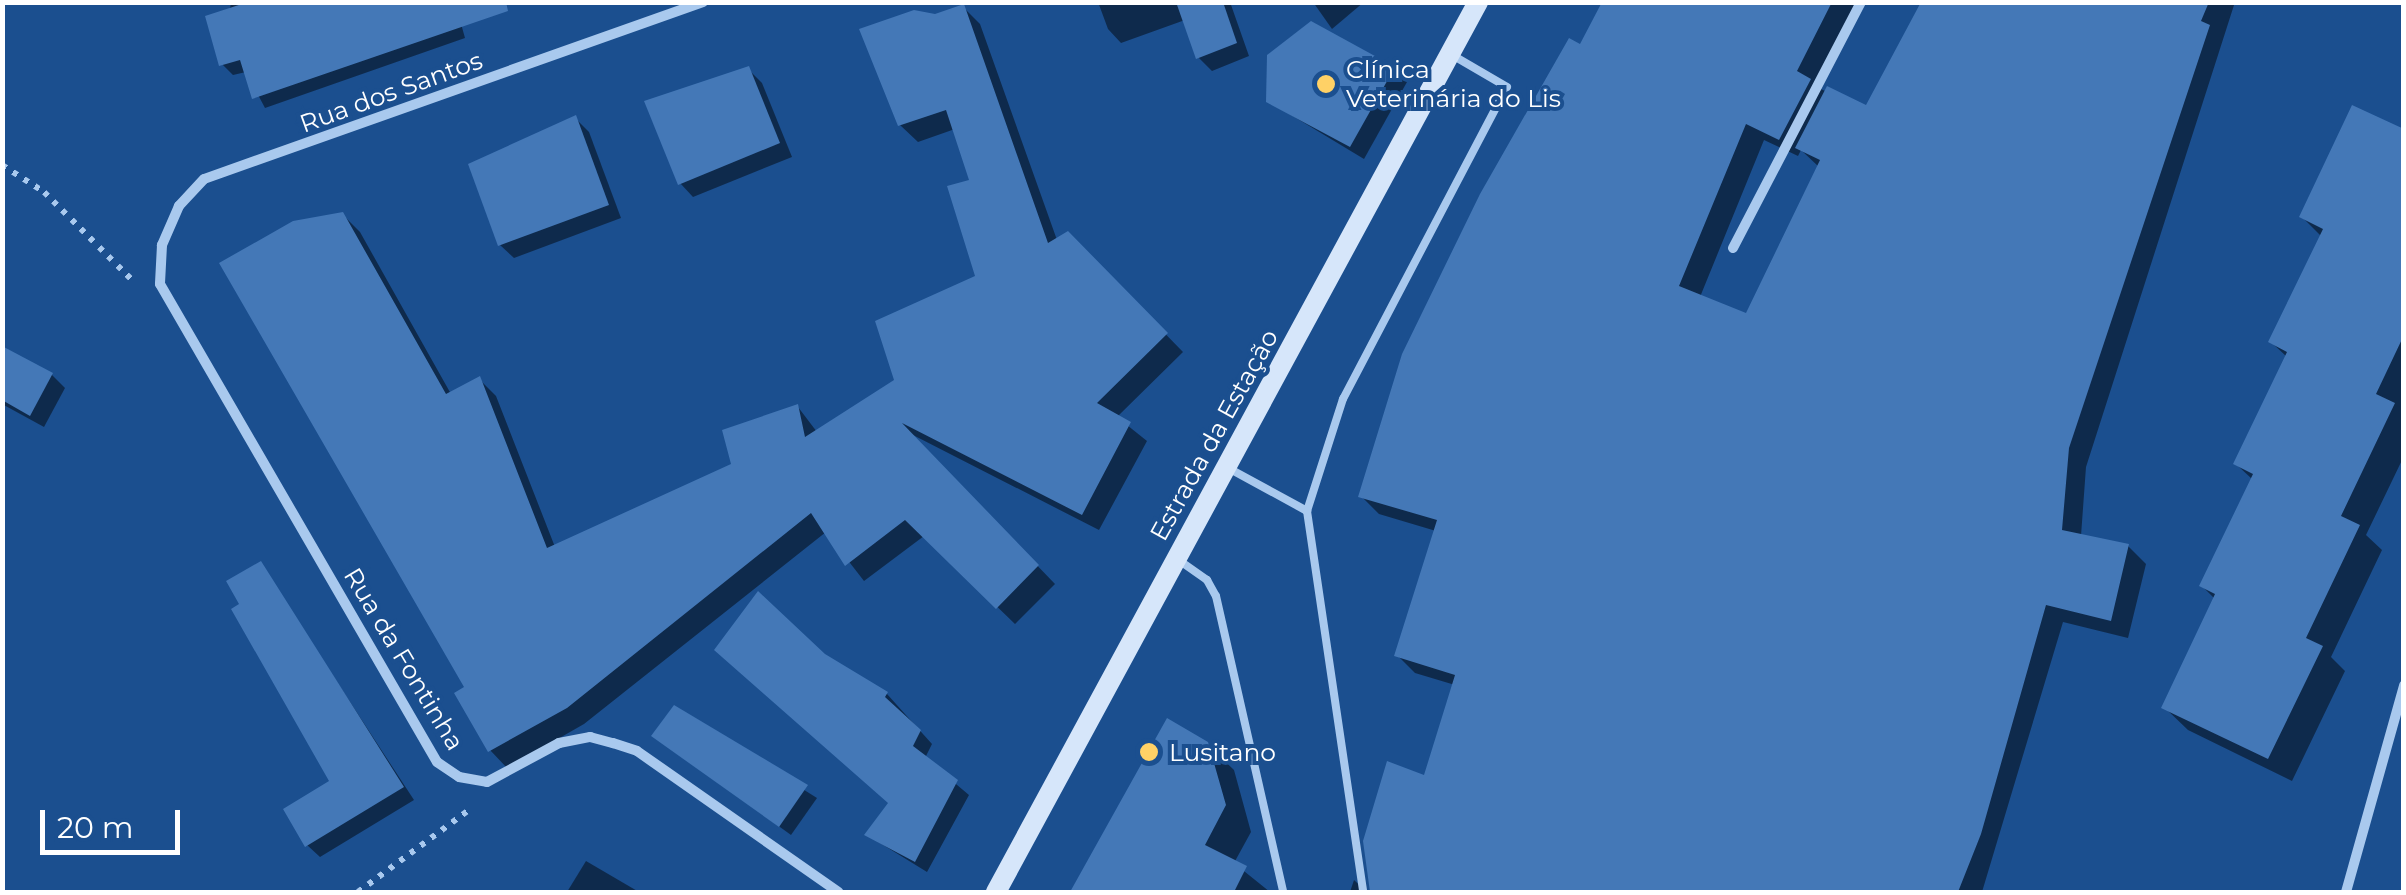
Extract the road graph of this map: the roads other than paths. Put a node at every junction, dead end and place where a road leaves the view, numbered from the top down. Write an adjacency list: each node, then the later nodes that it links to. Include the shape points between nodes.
1 (702, 2): 6 (street, Rua dos Santos, via 204,179 179,206 162,245)
2 (1478, 2): 4 (main road, Estrada da Estação)
3 (1861, 2): 5 (street)
4 (1450, 54): 7 (main road, Estrada da Estação); 8 (lane, via 1507,87 1343,399)
5 (1733, 248)
6 (160, 284): 11 (street, Rua da Fontinha, via 437,762 459,777 487,782 559,742 590,737 613,743 637,751)
7 (1226, 467): 8 (lane); 9 (main road, Estrada da Estação)
8 (1307, 510): 14 (lane)
9 (1174, 558): 12 (main road, Estrada da Estação); 13 (lane, via 1208,580 1216,596)
10 (2404, 685): 15 (street)
11 (838, 892)
12 (996, 892)
13 (1284, 892)
14 (1363, 892)
15 (2346, 892)

